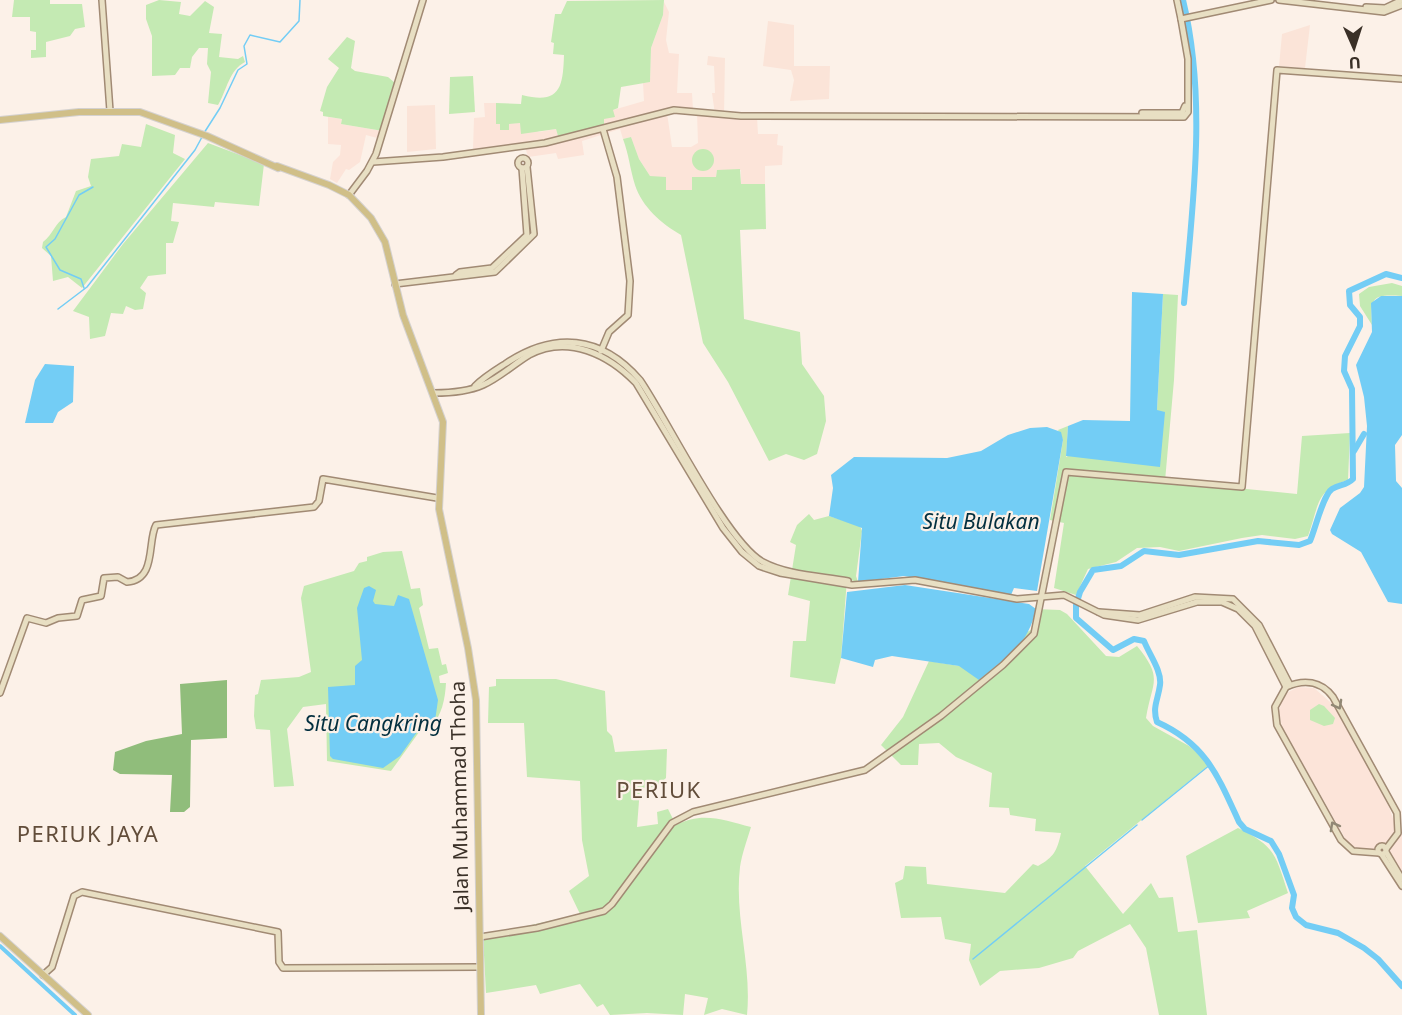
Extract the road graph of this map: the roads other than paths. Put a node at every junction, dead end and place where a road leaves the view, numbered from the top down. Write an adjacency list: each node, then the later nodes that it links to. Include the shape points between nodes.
1 (102, 0): 13 (street)
2 (423, 0): 17 (street)
3 (1177, 0): 11 (street)
4 (1257, 0): 10 (street)
5 (1271, 0): 10 (street)
6 (1279, 0): 9 (street, via 1384,12)
7 (1302, 0): 8 (street, via 1382,8)
8 (1402, 0)
9 (1402, 5)
10 (1192, 14): 11 (street)
11 (1180, 17): 15 (street, via 1185,61 1183,113 741,116 674,110)
12 (1402, 79): 25 (street, via 1277,69 1248,394 1244,485 1240,488 1064,474)
13 (110, 111): 14 (main road, Jalan Muhammad Thoha); 18 (main road, Jalan Muhammad Thoha, via 140,112)
14 (0, 120)
15 (603, 129): 16 (street); 22 (street, via 616,172 630,281 627,315 609,332)
16 (521, 147): 17 (street); 21 (street, via 522,158 528,160 525,168 534,231 531,238 495,272)
17 (372, 162): 19 (street)
18 (329, 186): 19 (main road, Jalan Muhammad Thoha); 20 (main road, Jalan Muhammad Thoha)
19 (349, 195): 20 (main road, Jalan Muhammad Thoha)
20 (360, 208): 21 (main road, Jalan Muhammad Thoha, via 374,228)
21 (394, 284): 23 (main road, Jalan Muhammad Thoha)
22 (601, 351): 23 (street, via 548,349 532,354 483,385 458,393); 25 (street, via 636,383 723,528 742,552 760,564 855,585 915,580 1017,599)
23 (434, 393): 24 (main road, Jalan Muhammad Thoha, via 443,422)
24 (437, 498): 27 (street, via 323,479 314,507 156,525 151,560 136,580 104,578 101,596 82,600 77,616 46,623 27,618); 32 (main road, Jalan Muhammad Thoha, via 476,687)
25 (1041, 597): 26 (street, via 1055,594 1099,612 1140,615 1195,597 1233,599 1260,625); 32 (street, via 1034,634 1025,645 941,716 868,768 693,812 672,823 604,911)
26 (1288, 686): 28 (street, one-way to 26, via 1353,851 1341,840 1277,724 1275,707); 28 (street, one-way to 28, via 1313,682 1333,697 1397,813 1398,832)
27 (0, 693)
28 (1383, 852): 29 (street); 30 (street)
29 (1402, 879)
30 (1402, 886)
31 (0, 936): 34 (main road)
32 (480, 937): 33 (main road, Jalan Muhammad Thoha)
33 (479, 967): 34 (street, via 283,968 279,962 278,932 82,892 74,896 52,967); 36 (main road, Jalan Muhammad Thoha)
34 (43, 975): 35 (main road)
35 (88, 1015)
36 (481, 1015)

